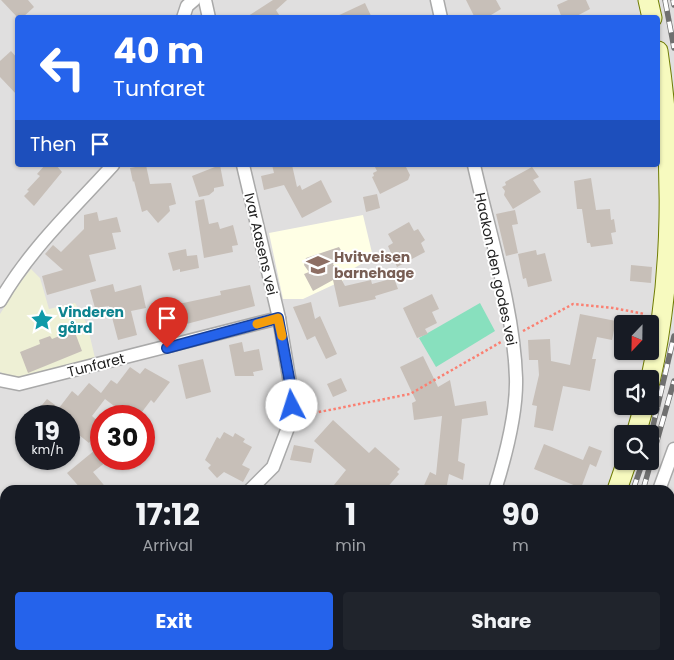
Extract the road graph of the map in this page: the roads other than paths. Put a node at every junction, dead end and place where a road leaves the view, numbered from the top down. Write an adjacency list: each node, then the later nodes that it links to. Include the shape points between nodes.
1 (194, 0): 5 (street)
2 (205, 0): 6 (street)
3 (437, 0): 7 (street)
4 (648, 0): 8 (main road)
5 (184, 15)
6 (208, 15)
7 (440, 15)
8 (651, 15)
9 (660, 69): 15 (main road, via 668,142 669,225 664,303)
10 (111, 167): 13 (street, via 51,229 15,274)
11 (243, 167): 14 (street, Ivar Aasens vei)
12 (474, 167): 20 (street, Haakon den godes vei, via 513,334 516,380 506,456)
13 (0, 301)
14 (278, 318): 16 (street, Tunfaret, via 19,384); 19 (street, Ivar Aasens vei, via 292,394 292,417 273,467)
15 (652, 370)
16 (0, 380)
17 (674, 449): 22 (street)
18 (624, 470): 21 (main road)
19 (255, 485)
20 (497, 485)
21 (619, 485)
22 (662, 485)

